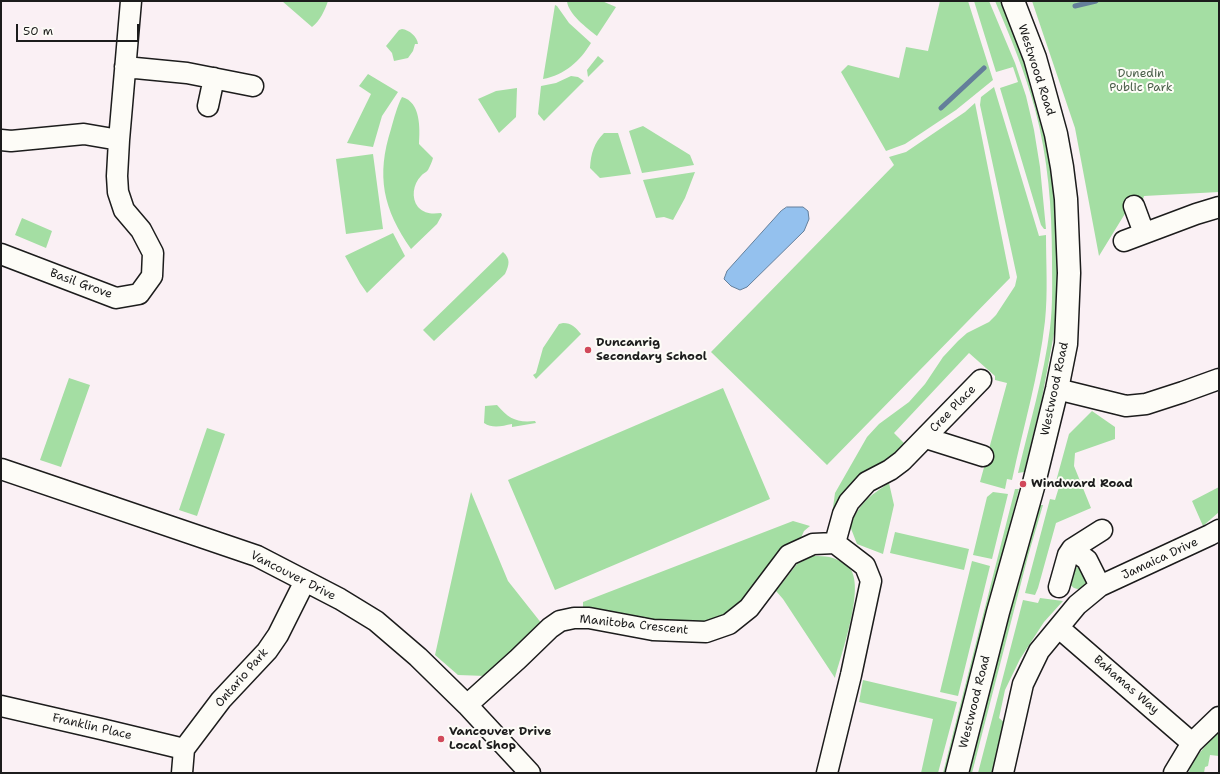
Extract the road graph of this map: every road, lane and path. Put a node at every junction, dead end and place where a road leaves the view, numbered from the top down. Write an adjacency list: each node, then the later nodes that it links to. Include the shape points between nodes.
1 (131, 1): 3 (street, Basil Grove)
2 (1013, 1): 16 (street, Westwood Road, via 1035,58 1056,134 1066,199 1069,273 1066,344)
3 (125, 67): 4 (street); 8 (street, Basil Grove)
4 (214, 78): 5 (street); 6 (street)
5 (253, 86)
6 (208, 106)
7 (1, 140): 8 (street, via 84,134)
8 (118, 140): 13 (street, Basil Grove, via 118,192 124,210 141,230 153,253 152,276 140,294 116,298)
9 (1134, 206): 11 (street)
10 (1219, 207): 11 (street)
11 (1144, 233): 12 (street)
12 (1124, 242)
13 (1, 254)
14 (1219, 379): 16 (street, via 1146,404 1126,406)
15 (981, 380): 17 (street, Cree Place)
16 (1058, 389): 36 (street, Westwood Road)
17 (926, 438): 18 (street, Cree Place); 22 (street, Cree Place, via 902,461 868,482 849,502)
18 (983, 456)
19 (1, 469): 24 (street, Vancouver Drive, via 257,556)
20 (1102, 530): 23 (street)
21 (1219, 530): 25 (street, Jamaica Drive)
22 (835, 543): 28 (street, Manitoba Crescent, via 813,544 789,556 749,608 729,624 706,632 653,630 589,618 560,620); 35 (street, via 865,566 871,581)
23 (1072, 549): 25 (street, via 1087,560); 26 (street)
24 (305, 581): 28 (street, Vancouver Drive, via 376,621); 32 (street, Ontario Park, via 278,635 267,651 221,700)
25 (1100, 586): 27 (street, Jamaica Drive, via 1077,605)
26 (1059, 587)
27 (1059, 628): 31 (street, Bahamas Way); 37 (street, Jamaica Drive, via 1039,651 1023,684)
28 (467, 704): 33 (street, Vancouver Drive)
29 (1, 706): 32 (street, Franklin Place)
30 (1219, 717): 31 (street)
31 (1192, 743): 38 (street)
32 (184, 749): 34 (street)
33 (518, 769)
34 (182, 773)
35 (827, 773)
36 (957, 773)
37 (1003, 773)
38 (1174, 773)

